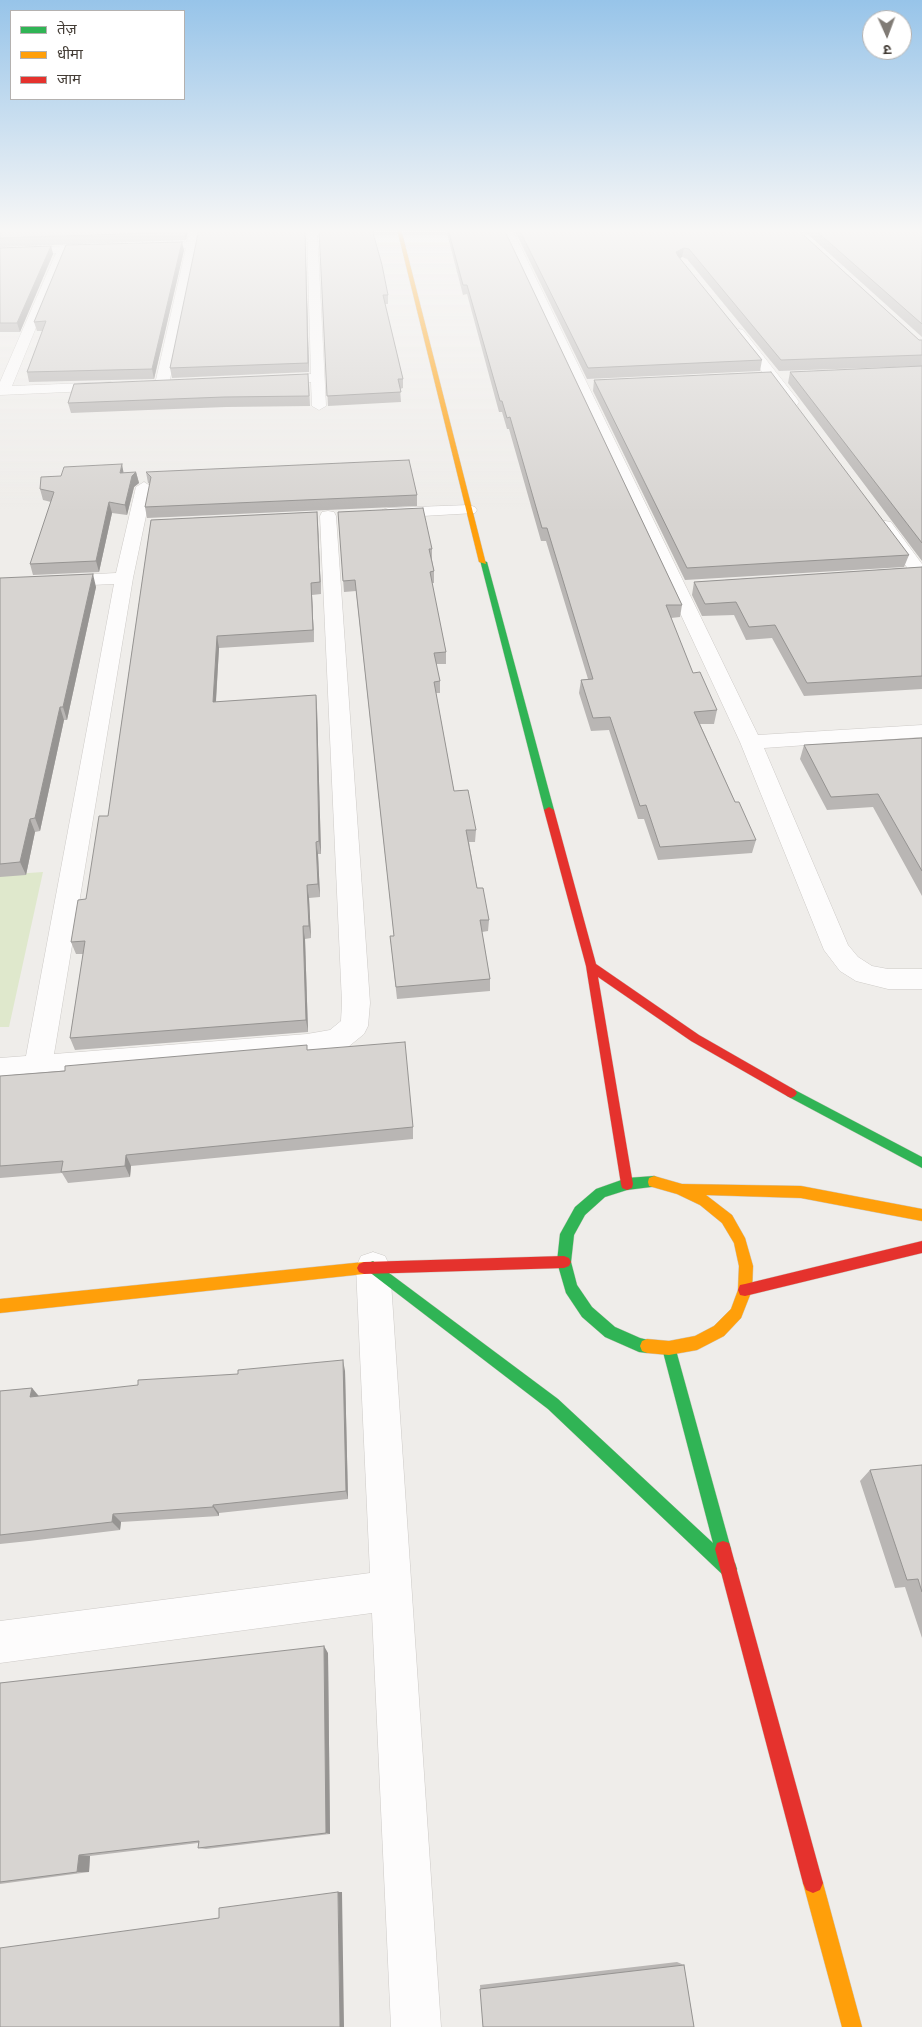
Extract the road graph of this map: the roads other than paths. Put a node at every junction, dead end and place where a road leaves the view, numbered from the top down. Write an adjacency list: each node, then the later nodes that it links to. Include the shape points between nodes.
1 (30, 324): 14 (street)
2 (175, 324): 12 (street)
3 (315, 324): 9 (street)
4 (423, 324): 18 (street)
5 (558, 324): 27 (street, via 591,385 685,587)
6 (731, 324): 8 (street)
7 (794, 376): 8 (street)
8 (774, 377): 10 (street); 16 (street)
9 (317, 378): 11 (street); 15 (street)
10 (755, 378)
11 (259, 380)
12 (162, 384)
13 (122, 386): 14 (street)
14 (1, 391)
15 (320, 406)
16 (803, 416)
17 (144, 487): 24 (street, via 146,525)
18 (469, 510): 20 (street); 28 (street)
19 (873, 510): 22 (street)
20 (375, 514)
21 (328, 516): 30 (street, via 356,1003 354,1026 338,1039 307,1045)
22 (921, 573): 23 (street)
23 (901, 574)
24 (124, 578): 25 (street); 30 (street)
25 (0, 584)
26 (922, 731): 27 (street)
27 (751, 742): 29 (street, via 837,950 849,964 865,974 888,979)
28 (591, 966): 32 (street, via 695,1038); 33 (street)
29 (922, 979)
30 (38, 1067): 31 (street)
31 (0, 1070)
32 (922, 1163)
33 (627, 1184): 34 (street, via 654,1182); 37 (street, via 601,1193 580,1211 567,1234)
34 (680, 1189): 35 (street, via 802,1192); 39 (street, via 705,1202 726,1219 740,1242 746,1266)
35 (922, 1215)
36 (922, 1247): 39 (street)
37 (564, 1262): 38 (street); 41 (street, via 571,1288 587,1312 610,1332 639,1344)
38 (373, 1267): 40 (street); 42 (street, via 553,1404); 43 (street)
39 (745, 1290): 41 (street, via 736,1313 719,1331 697,1343)
40 (0, 1306)
41 (670, 1348): 42 (street)
42 (729, 1569): 46 (street)
43 (391, 1590): 44 (street); 45 (street)
44 (0, 1642)
45 (416, 2027)
46 (852, 2027)

